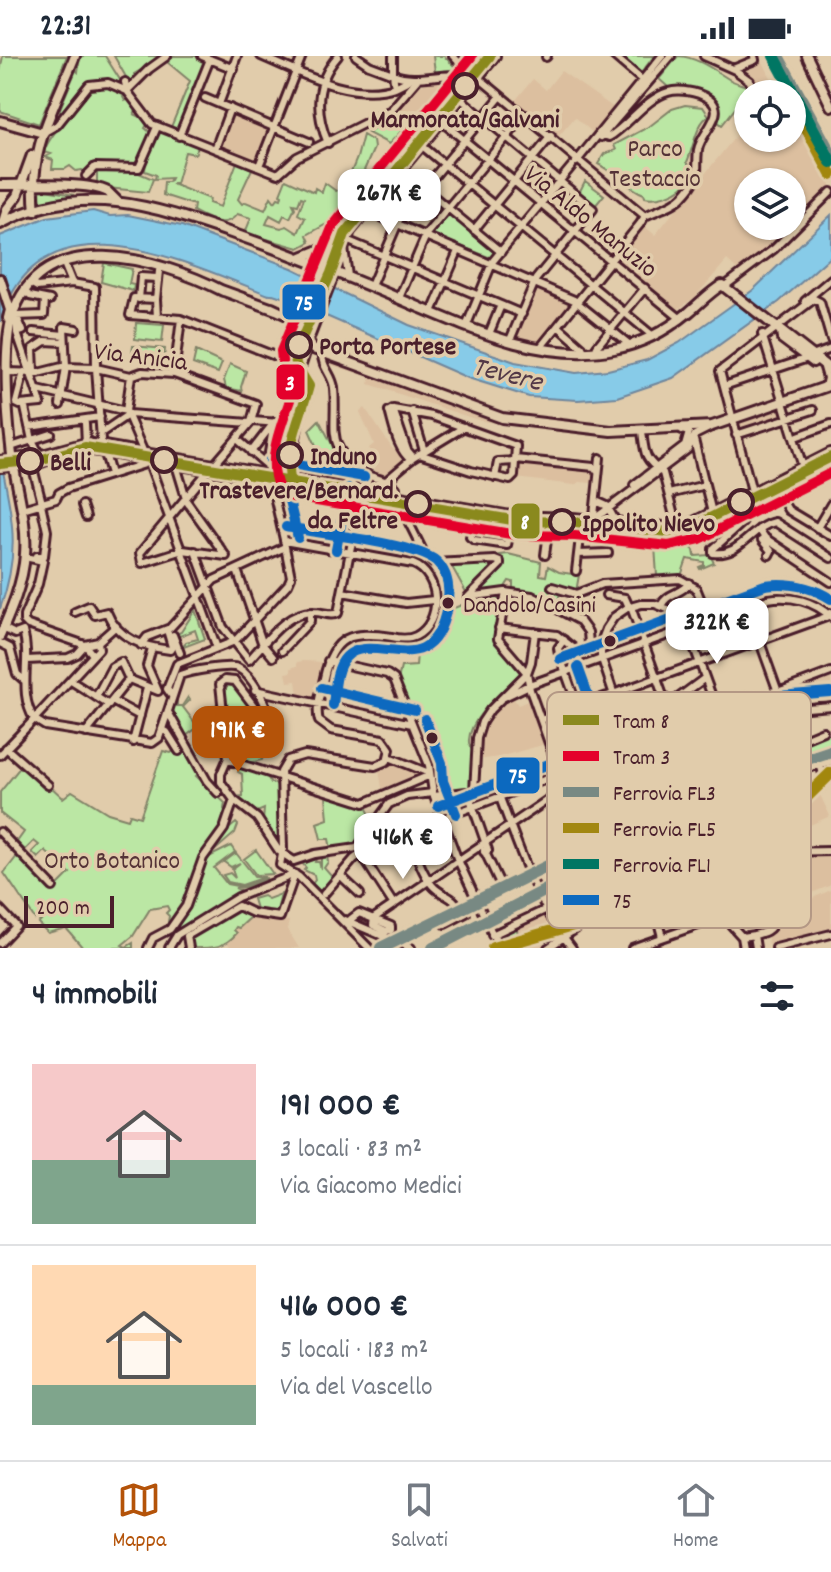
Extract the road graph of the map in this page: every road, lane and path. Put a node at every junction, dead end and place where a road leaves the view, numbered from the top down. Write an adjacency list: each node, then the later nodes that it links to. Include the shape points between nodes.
1 (73, 56): 47 (main road)
2 (167, 56): 33 (street)
3 (237, 56): 20 (street)
4 (263, 56): 22 (street)
5 (302, 56): 22 (street)
6 (338, 56): 25 (street)
7 (356, 56): 23 (street)
8 (393, 56): 23 (street)
9 (453, 56): 19 (street)
10 (487, 56): 24 (main road)
11 (495, 56): 24 (main road)
12 (614, 56): 27 (street)
13 (662, 56): 27 (street)
14 (671, 56): 48 (street)
15 (704, 56): 21 (street)
16 (754, 56): 21 (street)
17 (807, 56): 32 (main road)
18 (206, 58): 20 (street); 34 (street)
19 (461, 63): 24 (street); 24 (street)
20 (231, 68): 37 (street)
21 (733, 69): 28 (street)
22 (296, 71): 25 (street); 45 (street)
23 (393, 74): 26 (street); 31 (street)
24 (476, 75): 26 (street); 35 (street); 36 (main road); 82 (main road)
25 (324, 80): 31 (street, via 363,91); 49 (street, via 318,111)
26 (413, 80): 31 (street); 55 (street, via 391,110)
27 (642, 80): 42 (street)
28 (749, 80)
29 (125, 82): 33 (street)
30 (831, 82): 32 (street)
31 (395, 87)
32 (823, 90): 38 (main road)
33 (127, 91): 46 (street); 47 (street, via 108,83 89,85 57,125)
34 (200, 96): 37 (street); 50 (street)
35 (501, 96): 40 (street); 41 (street)
36 (460, 98): 41 (street); 44 (main road)
37 (219, 104): 39 (street)
38 (831, 106)
39 (230, 108): 45 (street); 59 (street)
40 (525, 115): 51 (street); 52 (street)
41 (483, 118): 52 (street); 53 (street)
42 (609, 120): 48 (street); 57 (street)
43 (0, 121): 47 (main road)
44 (441, 121): 53 (street, Via Aldo Manuzio); 56 (main road)
45 (275, 126): 54 (street); 65 (street)
46 (157, 127): 50 (street); 68 (street, via 139,168 95,167)
47 (43, 133): 58 (main road)
48 (605, 134): 57 (street); 84 (street, via 618,132 668,92 684,90 707,98 715,109 715,120 698,149 698,174 678,200)
49 (324, 135): 54 (street); 55 (street)
50 (179, 136): 59 (street)
51 (551, 136): 61 (street); 62 (street)
52 (507, 137): 62 (street); 63 (street)
53 (465, 140): 63 (street, Via Aldo Manuzio); 64 (street)
54 (309, 142): 60 (street)
55 (328, 143): 60 (street)
56 (421, 145): 64 (street); 66 (main road)
57 (589, 147): 61 (street)
58 (37, 148): 70 (main road); 73 (main road)
59 (215, 149): 65 (street)
60 (312, 150): 65 (street, via 278,174)
61 (577, 157): 67 (street); 84 (street)
62 (533, 158): 67 (street); 69 (street)
63 (488, 159): 69 (street, Via Aldo Manuzio); 71 (street)
64 (445, 165): 71 (street); 75 (street)
65 (262, 167)
66 (402, 170): 74 (main road); 75 (street)
67 (561, 179): 78 (street); 89 (street, via 593,209)
68 (83, 181): 70 (main road); 77 (main road)
69 (514, 181): 78 (street, Via Aldo Manuzio); 80 (street)
70 (33, 184): 73 (main road); 83 (main road)
71 (468, 184): 80 (street); 81 (street)
72 (0, 185): 73 (main road)
73 (21, 186): 85 (main road)
74 (386, 188): 79 (street); 82 (main road)
75 (425, 189): 79 (street); 81 (street)
76 (831, 192): 116 (street)
77 (118, 202): 83 (main road, via 77,202); 96 (main road, via 167,210)
78 (541, 203): 87 (street); 89 (street, Via Aldo Manuzio)
79 (412, 204): 86 (street)
80 (494, 206): 87 (street); 88 (street)
81 (448, 208): 88 (street); 90 (street)
82 (364, 210): 86 (street); 91 (main road)
83 (31, 212): 85 (main road)
84 (645, 216): 98 (street)
85 (1, 224)
86 (397, 224): 90 (street); 94 (street)
87 (521, 228): 93 (street); 95 (street)
88 (474, 230): 93 (street)
89 (575, 231): 95 (street); 98 (street, Via Aldo Manuzio)
90 (425, 237): 92 (street); 100 (street)
91 (345, 238): 94 (street); 96 (main road); 103 (main road); 104 (street)
92 (458, 251): 99 (street); 106 (street)
93 (501, 252): 99 (street)
94 (384, 255): 100 (street); 112 (street)
95 (555, 255): 107 (street); 111 (street)
96 (302, 258): 103 (main road)
97 (63, 261): 101 (main road, via 119,259); 109 (street); 113 (main road)
98 (611, 261): 111 (street); 115 (street, Via Aldo Manuzio)
99 (492, 264): 107 (street); 117 (street)
100 (413, 267): 106 (street); 118 (street)
101 (160, 269): 110 (street); 140 (main road, via 272,308 306,324)
102 (0, 270): 124 (main road)
103 (334, 273): 104 (main road); 140 (main road)
104 (348, 276): 112 (main road)
105 (0, 279): 124 (main road)
106 (445, 281): 117 (street); 125 (street)
107 (535, 282): 122 (street); 127 (street)
108 (829, 282): 132 (street)
109 (72, 283): 114 (street); 154 (street, via 95,287)
110 (158, 284): 120 (street, via 156,278 141,277); 121 (street)
111 (591, 285): 122 (street); 126 (street)
112 (371, 286): 118 (main road)
113 (27, 287): 114 (street); 119 (street, via 30,296); 124 (main road)
114 (43, 287): 119 (street)
115 (645, 288): 126 (street); 130 (street, Via Aldo Manuzio)
116 (728, 289): 130 (main road, via 719,286); 132 (main road)
117 (479, 295): 123 (street); 133 (street)
118 (399, 298): 125 (main road)
119 (46, 299): 124 (street, via 44,315)
120 (139, 299): 121 (street); 128 (street, via 134,298 130,315)
121 (156, 299): 128 (street)
122 (577, 302): 131 (street); 135 (street)
123 (501, 305): 127 (street); 139 (street)
124 (13, 311): 137 (main road, via 7,324); 137 (street, via 23,331)
125 (432, 312): 133 (main road)
126 (624, 313): 135 (street); 141 (street)
127 (522, 314): 143 (street)
128 (157, 317): 129 (street)
129 (181, 319): 151 (street, via 291,362); 160 (street)
130 (681, 319): 141 (main road)
131 (558, 326): 146 (street); 150 (street)
132 (774, 326): 142 (street); 144 (street, via 816,299); 152 (main road)
133 (466, 327): 139 (main road)
134 (76, 329): 138 (street)
135 (611, 329): 145 (street); 148 (street)
136 (33, 332): 138 (street)
137 (13, 334): 149 (main road); 159 (street)
138 (64, 334): 153 (street); 159 (street, via 33,349)
139 (489, 334): 143 (main road)
140 (312, 336): 151 (street); 158 (street); 183 (main road, via 505,419); 217 (street, via 334,385 338,446 351,463)
141 (653, 336): 145 (main road)
142 (763, 336): 155 (street); 162 (street, via 720,372)
143 (510, 340): 146 (main road)
144 (831, 340)
145 (630, 345): 148 (main road)
146 (540, 348): 150 (main road)
147 (831, 349): 152 (street)
148 (596, 352): 150 (main road)
149 (5, 353): 157 (main road)
150 (585, 353)
151 (296, 359): 158 (street)
152 (814, 359): 155 (street); 156 (main road); 163 (street)
153 (64, 367): 154 (street, Via Anicia); 159 (street, Via Anicia); 165 (street)
154 (96, 368): 161 (street, Via Anicia); 168 (street)
155 (773, 369): 162 (street); 166 (street)
156 (831, 370)
157 (8, 372): 159 (street, Via Anicia); 193 (main road)
158 (301, 372): 179 (street, via 310,386)
159 (32, 374): 164 (street); 169 (street, via 16,400)
160 (174, 374): 161 (street, Via Anicia); 177 (street, Via Anicia, via 256,404)
161 (131, 376): 172 (street)
162 (724, 386): 174 (street)
163 (828, 387): 166 (main road)
164 (38, 390): 165 (street); 169 (street, via 41,403)
165 (62, 395): 167 (street); 168 (street)
166 (783, 402): 174 (main road); 175 (street)
167 (60, 405)
168 (99, 405): 172 (street); 173 (street)
169 (22, 406): 181 (street)
170 (813, 410): 175 (street)
171 (412, 411): 182 (street); 199 (street); 199 (street, via 393,409 404,450)
172 (128, 413): 177 (street); 192 (street); 198 (street)
173 (100, 417): 176 (street); 192 (street)
174 (733, 419): 184 (main road); 186 (street)
175 (788, 419): 186 (street); 209 (street)
176 (86, 421): 181 (street); 191 (street)
177 (251, 422): 178 (street); 188 (street)
178 (274, 422): 179 (street); 196 (street); 213 (street)
179 (299, 422): 215 (street)
180 (831, 424): 187 (street)
181 (29, 427): 189 (street)
182 (464, 427): 199 (street); 202 (street, via 516,446)
183 (642, 431): 184 (main road); 210 (street, via 646,457)
184 (695, 431): 190 (street); 194 (street)
185 (51, 434): 189 (street)
186 (736, 435): 225 (street)
187 (798, 436)
188 (237, 439): 196 (street); 208 (street)
189 (32, 440): 193 (street); 201 (street)
190 (694, 440): 194 (street); 195 (street)
191 (86, 441): 192 (main road); 201 (main road)
192 (103, 443): 198 (main road); 201 (main road); 214 (street)
193 (11, 447): 204 (main road)
194 (687, 447): 195 (street); 210 (street)
195 (697, 451): 219 (street)
196 (251, 452): 213 (street)
197 (831, 453): 209 (main road)
198 (146, 456): 206 (main road); 208 (main road); 214 (street, via 145,464); 236 (street)
199 (417, 456): 211 (street); 216 (street)
200 (600, 458): 212 (street)
201 (42, 459): 204 (main road); 205 (main road)
202 (515, 460): 212 (street); 216 (street, via 498,462); 216 (street, via 512,479)
203 (831, 460): 209 (main road)
204 (6, 463): 205 (main road); 232 (main road)
205 (32, 464): 228 (street)
206 (176, 465): 208 (main road); 226 (street)
207 (831, 466): 209 (street)
208 (212, 468): 213 (main road); 226 (street)
209 (809, 468): 220 (main road); 225 (main road)
210 (658, 469): 223 (street); 231 (street)
211 (399, 470): 217 (street); 224 (street)
212 (597, 471): 227 (street)
213 (268, 473): 215 (main road); 218 (main road); 246 (street)
214 (111, 474): 228 (street)
215 (289, 477): 218 (main road); 221 (main road)
216 (495, 477)
217 (383, 481): 222 (street); 224 (street)
218 (296, 485): 221 (main road)
219 (705, 485): 223 (street); 233 (street)
220 (775, 488): 225 (main road); 243 (street, via 786,508)
221 (362, 494): 222 (main road); 224 (main road); 249 (street)
222 (378, 494): 224 (main road)
223 (669, 494): 238 (street)
224 (397, 496): 234 (main road); 237 (main road); 264 (street, via 433,564 500,562 468,597)
225 (753, 496): 233 (main road); 242 (main road)
226 (185, 498): 236 (street); 248 (street, via 226,556)
227 (596, 501): 231 (street); 239 (street)
228 (42, 503): 232 (street); 256 (street, via 47,531)
229 (831, 504): 243 (street)
230 (80, 506): 235 (street)
231 (608, 507): 239 (street); 240 (street)
232 (22, 509): 254 (main road)
233 (712, 513): 240 (main road, via 675,528)
234 (473, 516): 237 (main road); 237 (street, via 471,538 508,544)
235 (86, 517)
236 (168, 518): 247 (street); 247 (street, via 140,553 142,563)
237 (512, 520): 239 (main road); 241 (main road)
238 (675, 520)
239 (588, 522): 240 (main road); 241 (main road); 242 (main road, via 672,534); 251 (street)
240 (616, 522)
241 (551, 525): 252 (street)
242 (697, 527): 244 (street, via 704,539 743,521 713,549 717,554 741,546)
243 (817, 528): 245 (street)
244 (758, 530): 253 (street); 255 (street, via 777,522); 259 (street)
245 (831, 536)
246 (285, 544): 249 (street); 257 (street); 274 (street, via 289,583)
247 (181, 551): 248 (street); 266 (street)
248 (195, 551): 261 (street)
249 (350, 553): 263 (street); 267 (street, via 421,567 433,582)
250 (608, 553): 251 (street)
251 (578, 554): 258 (street)
252 (545, 555)
253 (769, 555)
254 (25, 556): 256 (street); 283 (main road)
255 (831, 558)
256 (43, 560): 279 (street, via 23,618)
257 (237, 570): 261 (street); 274 (street)
258 (576, 571)
259 (831, 582)
260 (689, 583): 262 (street, via 673,579 603,584 576,594); 268 (street); 275 (street, via 699,593)
261 (208, 586): 266 (street); 278 (street)
262 (552, 587)
263 (342, 592): 267 (street, via 404,603); 272 (street, via 337,615)
264 (506, 592): 280 (street); 285 (street, via 532,596 587,629 586,649 578,651)
265 (606, 595): 270 (street, via 625,598)
266 (198, 596): 276 (street); 282 (street)
267 (434, 600): 301 (street, via 429,623 418,635 352,636 337,645)
268 (661, 606): 270 (street); 281 (street)
269 (747, 606): 273 (street, via 787,597); 275 (street); 287 (street)
270 (630, 607): 289 (street); 299 (street, via 607,626)
271 (75, 612): 277 (street, via 89,606 95,615 107,612)
272 (310, 612): 292 (street, via 293,615); 296 (street, via 310,621)
273 (830, 615): 287 (street)
274 (254, 620): 286 (street); 292 (street)
275 (709, 620): 281 (street)
276 (208, 624): 278 (street); 295 (street)
277 (116, 626): 291 (street); 293 (street)
278 (223, 627): 286 (street)
279 (26, 628): 283 (street, via 15,634); 290 (street); 300 (street)
280 (499, 628): 284 (street); 305 (street, via 499,643)
281 (687, 628): 289 (street); 302 (street)
282 (168, 629): 291 (street); 294 (street, via 172,647); 297 (street)
283 (3, 630)
284 (535, 632): 285 (street); 305 (street)
285 (564, 640): 303 (street, via 558,651)
286 (235, 641): 292 (street, via 249,660); 295 (street)
287 (760, 642): 302 (street); 321 (street)
288 (0, 643): 309 (street, via 9,647)
289 (644, 644): 299 (street); 308 (street)
290 (85, 645): 293 (street); 293 (street); 300 (street, via 68,658)
291 (141, 645): 294 (street)
292 (263, 645): 298 (street)
293 (96, 647): 310 (street)
294 (152, 648): 312 (street, via 147,666 158,691)
295 (217, 648): 322 (street, via 177,664 167,689)
296 (282, 651)
297 (180, 653)
298 (273, 657)
299 (602, 659): 303 (street); 316 (street)
300 (27, 660): 309 (street)
301 (328, 661): 326 (street); 334 (street, via 391,676)
302 (700, 663): 306 (street); 308 (street)
303 (565, 672): 311 (street); 315 (street)
304 (831, 672): 321 (street)
305 (527, 673): 311 (street); 324 (street)
306 (705, 678): 319 (street); 320 (street)
307 (129, 679): 312 (street); 313 (street, via 121,662 112,667); 325 (street)
308 (657, 679): 317 (street); 318 (street)
309 (25, 681): 332 (street, via 25,699)
310 (71, 681): 323 (street); 332 (street)
311 (529, 685): 324 (street); 333 (street)
312 (147, 688): 330 (street)
313 (100, 689): 323 (street); 325 (street)
314 (255, 690): 322 (street, via 233,667 183,673); 326 (street); 345 (street, via 267,720 235,681 220,684)
315 (572, 692)
316 (613, 692)
317 (620, 692)
318 (662, 692)
319 (686, 692)
320 (710, 692)
321 (778, 692)
322 (172, 696): 329 (street)
323 (96, 697): 325 (street)
324 (502, 698): 357 (street, via 479,732 475,789)
325 (111, 702): 330 (street); 337 (street)
326 (319, 702): 334 (street); 344 (street, via 317,716 325,728 382,738)
327 (831, 706): 328 (street)
328 (811, 710)
329 (168, 712): 335 (street); 356 (street)
330 (140, 716): 340 (street)
331 (547, 718): 333 (street)
332 (34, 719): 337 (street); 341 (street)
333 (541, 720): 339 (street)
334 (412, 724): 351 (street)
335 (162, 730): 340 (street, via 156,742); 342 (street)
336 (823, 731): 338 (street)
337 (86, 733): 340 (street)
338 (811, 735)
339 (547, 736)
340 (133, 742)
341 (6, 748): 343 (street); 355 (street)
342 (179, 751)
343 (0, 755)
344 (389, 757): 351 (street); 353 (street, via 376,766 299,755 286,762)
345 (228, 760): 348 (street); 350 (street)
346 (831, 761): 347 (street)
347 (820, 764): 349 (street); 352 (street)
348 (243, 765): 350 (street); 353 (street)
349 (811, 767)
350 (221, 773): 360 (street)
351 (428, 774): 353 (street, via 367,802); 358 (street)
352 (828, 776)
353 (282, 777): 373 (street)
354 (547, 781): 359 (street)
355 (48, 785)
356 (218, 793)
357 (468, 793): 358 (street); 362 (street)
358 (434, 795): 363 (street); 366 (street, via 393,802)
359 (500, 798): 362 (street); 364 (street)
360 (234, 800): 373 (street, via 257,818); 395 (street, via 225,828 203,858 189,901)
361 (547, 801): 364 (street)
362 (474, 808): 363 (street); 369 (street)
363 (443, 819): 365 (street); 375 (street)
364 (511, 826): 369 (street); 380 (street)
365 (409, 832): 368 (street); 381 (street)
366 (367, 835): 368 (street); 370 (street, via 359,846)
367 (2, 838): 383 (street)
368 (374, 844): 374 (street)
369 (483, 846): 375 (street); 384 (street)
370 (344, 850): 373 (street, via 298,861); 376 (street)
371 (811, 851): 372 (street)
372 (831, 851)
373 (282, 853): 378 (street, via 279,863)
374 (361, 854): 376 (street); 389 (street)
375 (459, 861): 381 (street); 388 (street)
376 (352, 862): 379 (street)
377 (547, 868): 380 (street)
378 (295, 874): 382 (street); 404 (street, via 243,894); 416 (street, via 280,917 238,906 187,936)
379 (340, 875): 385 (street); 386 (street)
380 (530, 877): 384 (street); 390 (street)
381 (430, 881): 389 (street); 392 (street)
382 (306, 884): 385 (street); 387 (street)
383 (53, 887)
384 (503, 890): 388 (street)
385 (324, 894): 394 (street)
386 (360, 894)
387 (325, 903): 394 (street); 402 (street)
388 (478, 903): 392 (street); 407 (street)
389 (394, 905): 393 (street)
390 (546, 907): 407 (street)
391 (0, 909): 413 (street, via 16,925)
392 (463, 909): 403 (street, via 442,918 445,924)
393 (374, 918): 394 (street, via 358,913); 405 (street, via 373,925)
394 (350, 921): 402 (street)
395 (171, 928): 404 (street); 410 (street)
396 (558, 928): 409 (street)
397 (576, 928): 409 (street)
398 (660, 928): 411 (street)
399 (688, 928): 411 (street)
400 (734, 928): 412 (street)
401 (769, 928): 408 (street)
402 (355, 929): 405 (street); 417 (street)
403 (439, 931)
404 (178, 934): 415 (street)
405 (385, 934): 418 (street)
406 (831, 934): 425 (street)
407 (492, 935): 419 (street)
408 (754, 935): 412 (street); 424 (street)
409 (563, 936): 420 (street); 421 (street)
410 (157, 937): 414 (street); 415 (street)
411 (662, 937): 422 (street)
412 (742, 937): 423 (street)
413 (0, 943)
414 (149, 947)
415 (168, 948)
416 (189, 948)
417 (369, 948)
418 (411, 948)
419 (499, 948)
420 (548, 948)
421 (572, 948)
422 (634, 948)
423 (744, 948)
424 (756, 948)
425 (776, 948)

